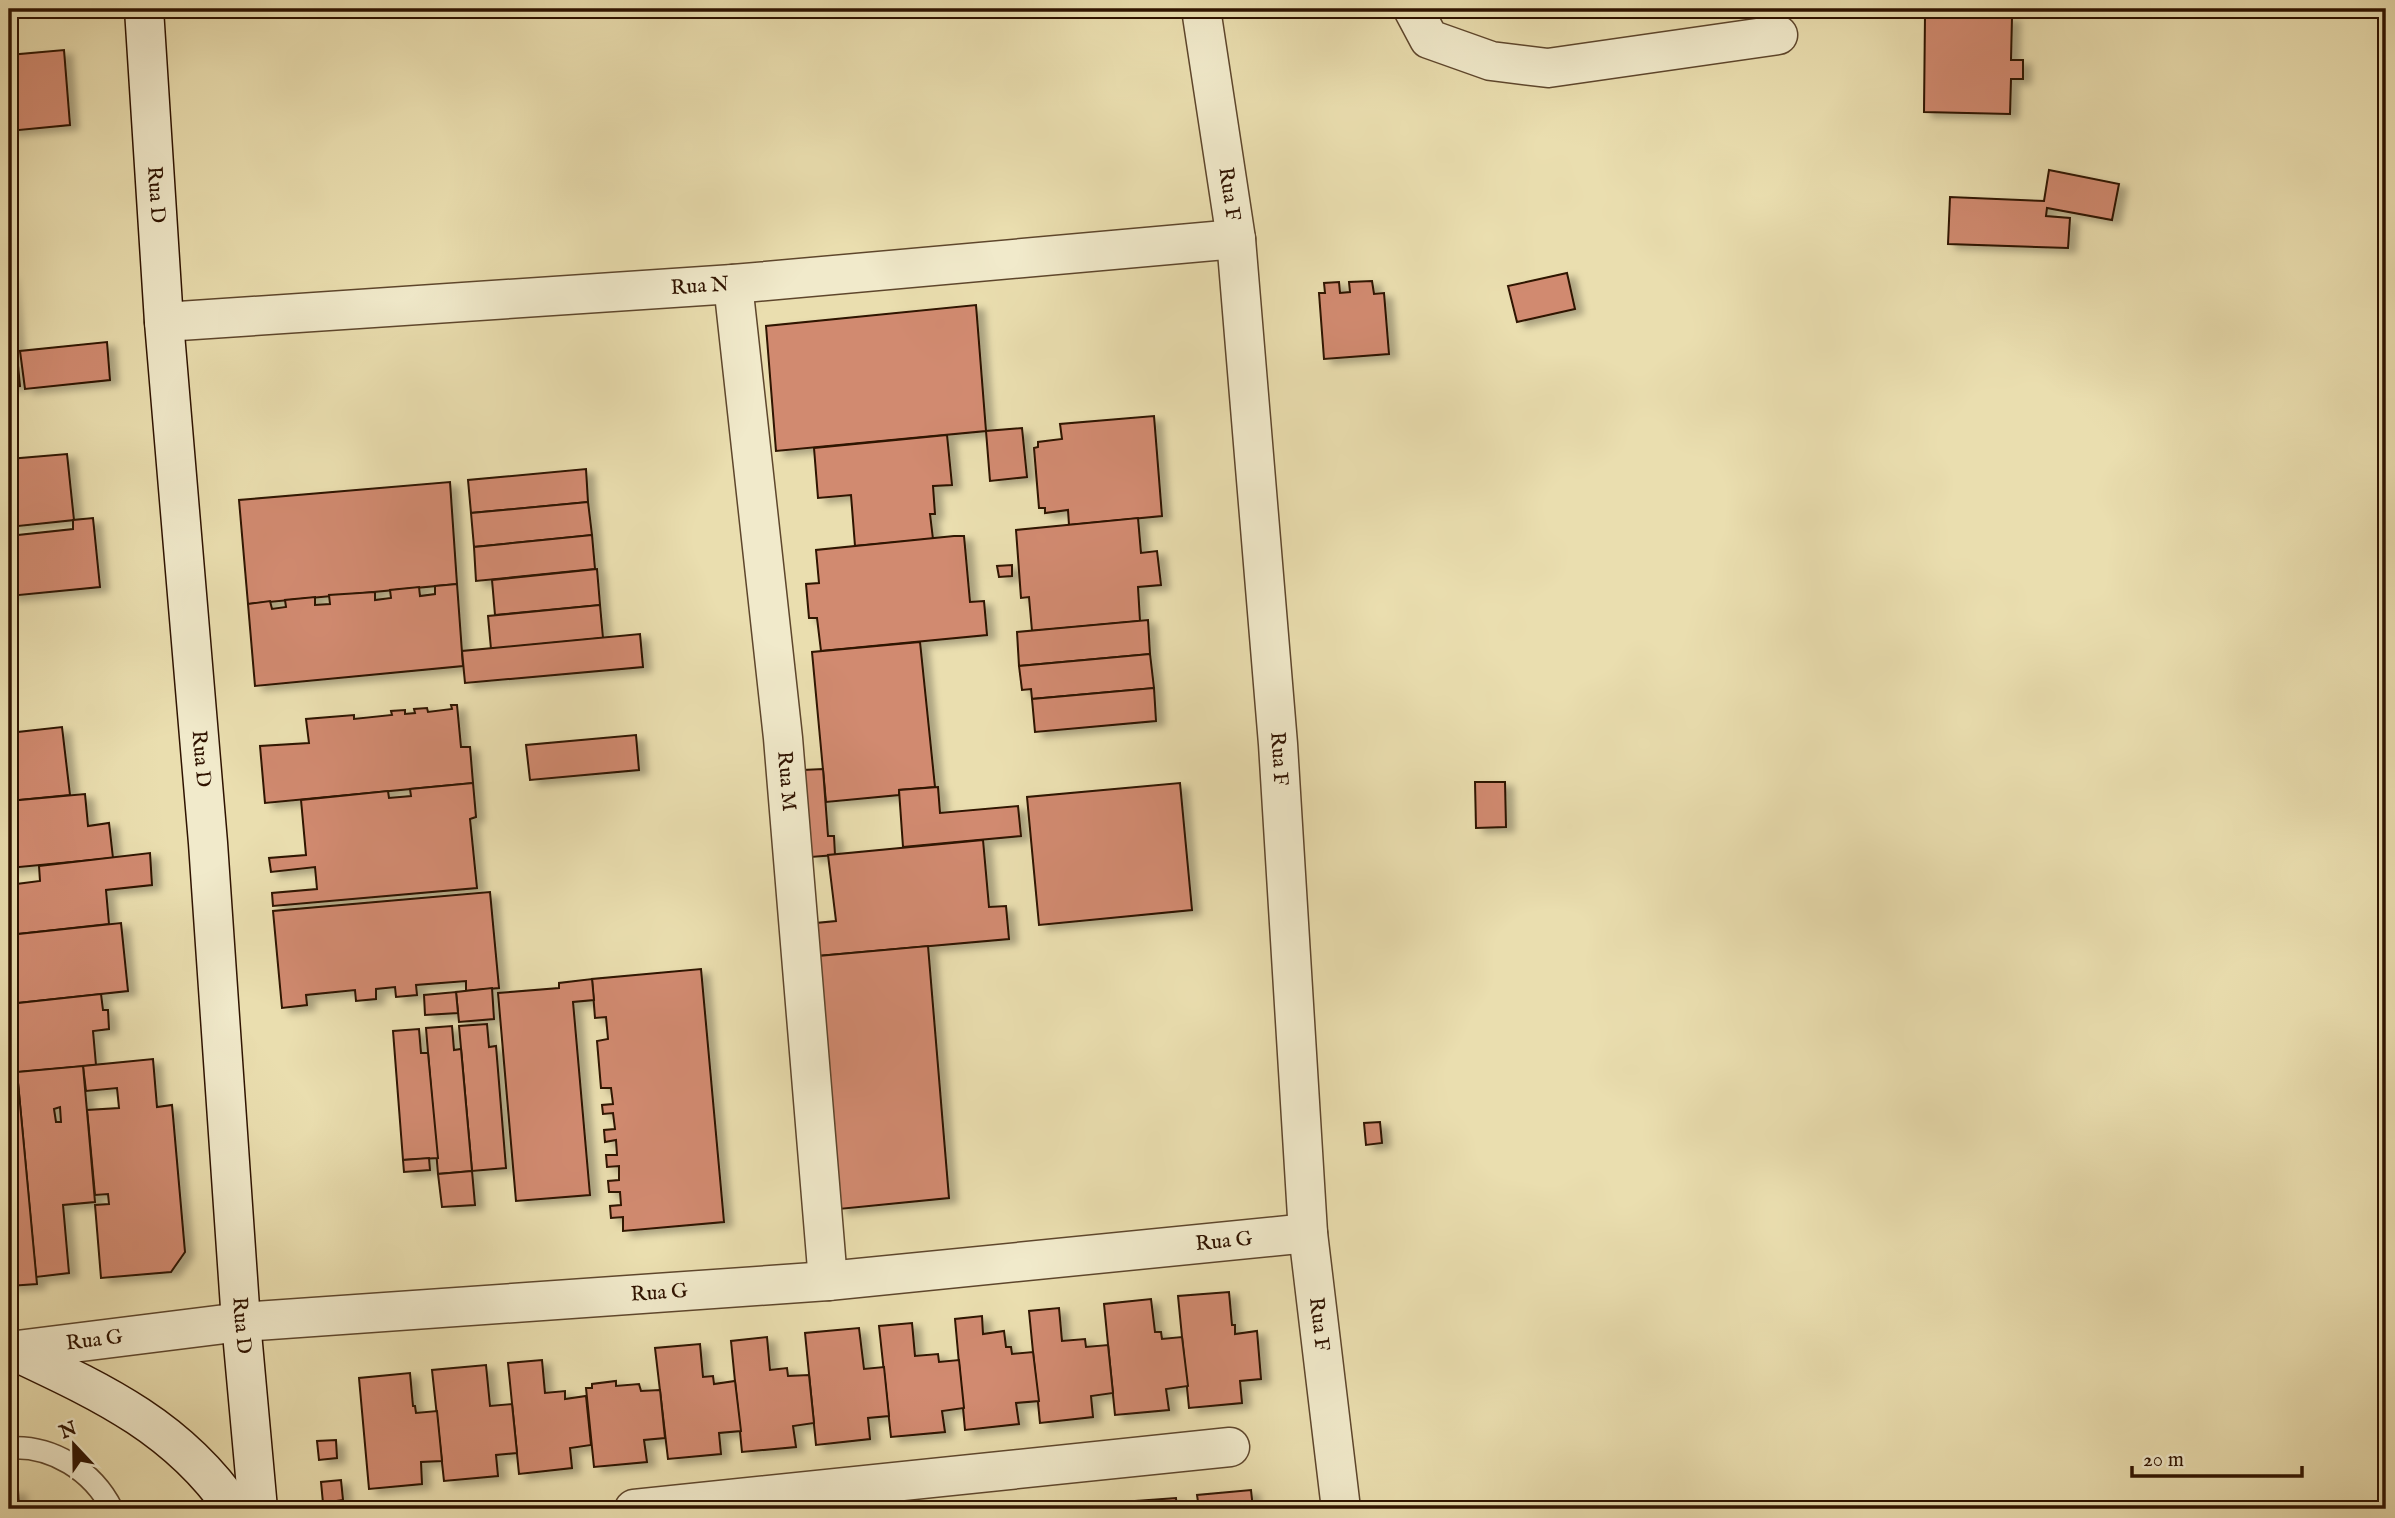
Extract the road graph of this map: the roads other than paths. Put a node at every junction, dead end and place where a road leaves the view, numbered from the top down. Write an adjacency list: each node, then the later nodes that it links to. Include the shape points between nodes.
1 (144, 9): 7 (street, Rua D)
2 (1201, 9): 5 (street, Rua F)
3 (1413, 9): 4 (street, via 1429,39 1491,61 1548,68)
4 (1778, 35)
5 (1236, 239): 6 (street, Rua N); 8 (street, Rua F, via 1278,744)
6 (733, 284): 7 (street, Rua N); 9 (street, Rua M, via 783,738)
7 (164, 322): 10 (street, Rua D)
8 (1308, 1234): 9 (street, Rua G); 18 (street, Rua F)
9 (828, 1281): 10 (street, Rua G)
10 (242, 1322): 11 (street, Rua G); 16 (street, Rua D)
11 (11, 1351): 15 (street, via 138,1415 184,1451)
12 (1230, 1447): 17 (street)
13 (9, 1448): 14 (lane, via 26,1447 57,1456 103,1491)
14 (112, 1509)
15 (234, 1509)
16 (258, 1509)
17 (634, 1509)
18 (1341, 1509)

